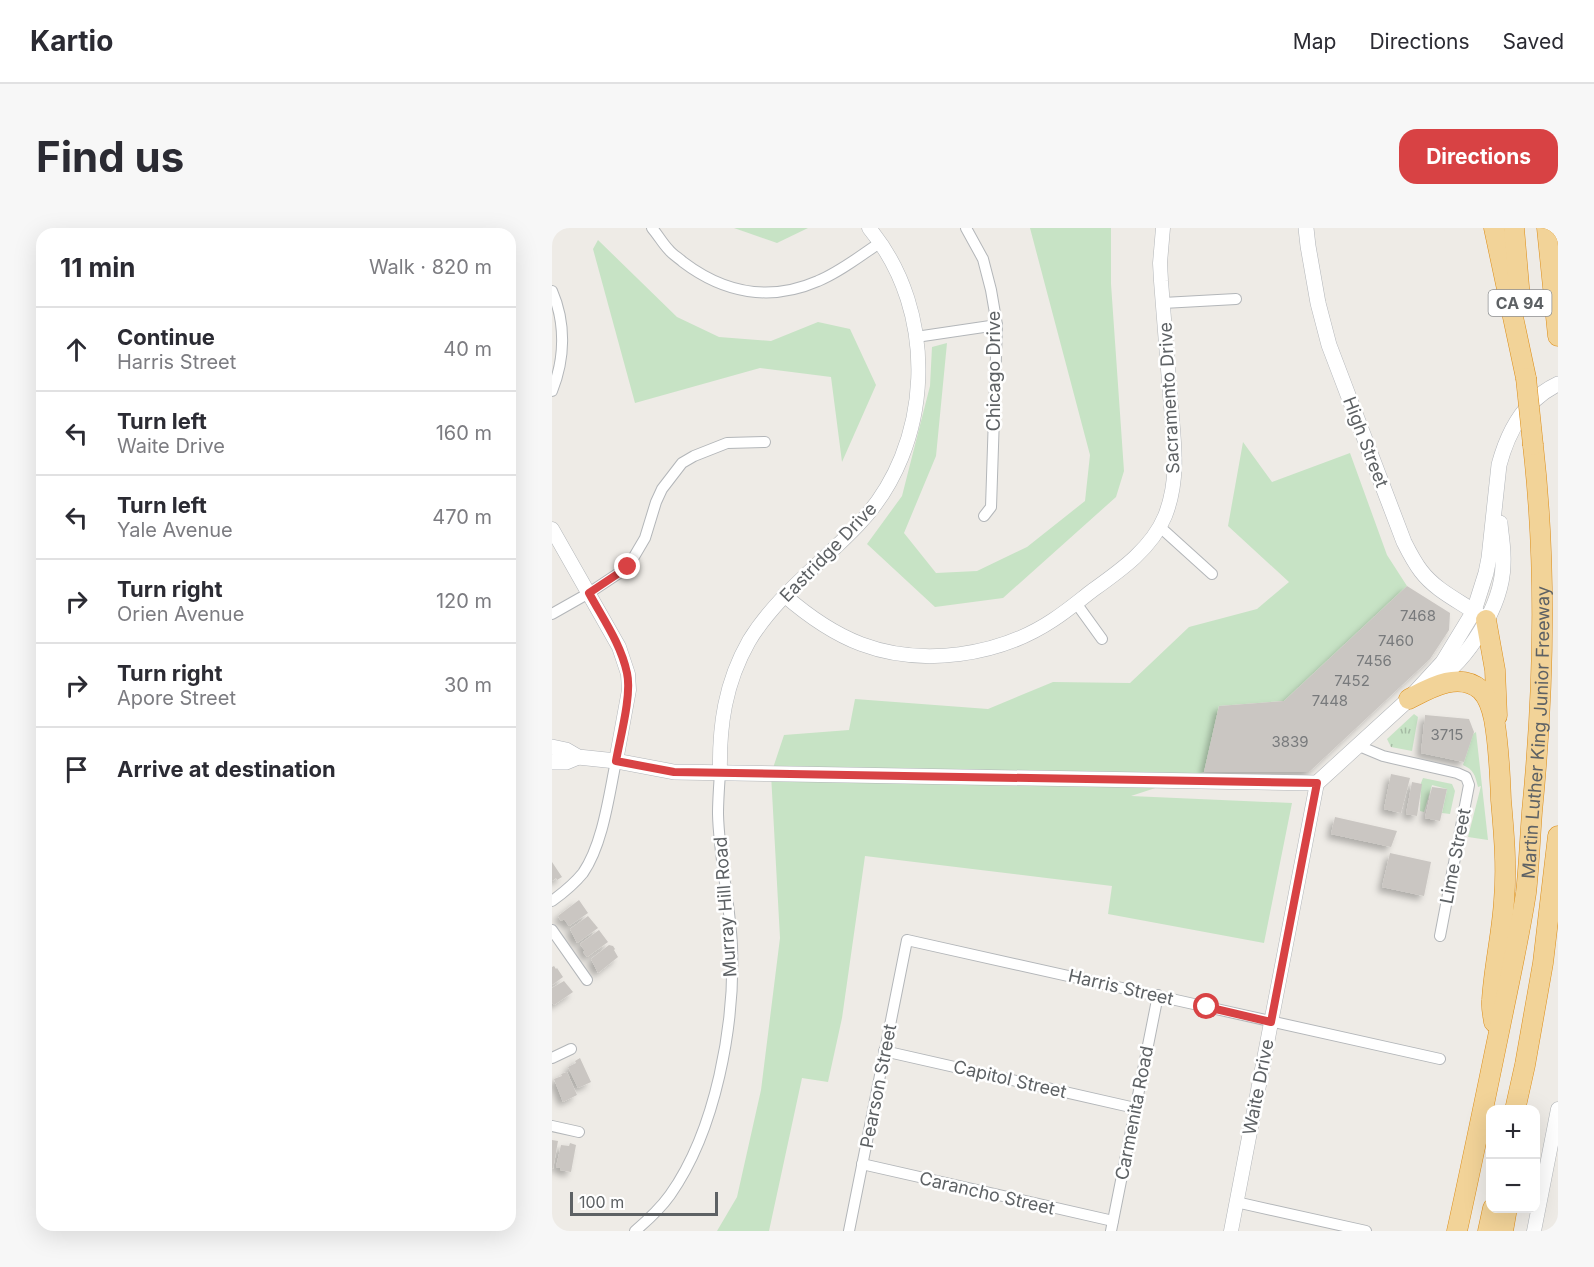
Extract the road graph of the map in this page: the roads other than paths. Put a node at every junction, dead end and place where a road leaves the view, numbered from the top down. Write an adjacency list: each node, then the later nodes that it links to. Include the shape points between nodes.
1 (652, 228): 9 (street, via 668,250 714,282 737,290 765,292 792,290 830,276)
2 (869, 228): 9 (street, Eastridge Drive)
3 (966, 228): 13 (street, Chicago Drive, via 982,259)
4 (1163, 228): 12 (street, Sacramento Drive)
5 (1306, 228): 28 (main road, High Street, via 1329,345 1404,542 1421,572 1433,584)
6 (1494, 228): 16 (highway)
7 (1514, 228): 16 (highway, Martin Luther King Junior Freeway / CA 94)
8 (1547, 228): 14 (highway, CA 94)
9 (881, 242): 15 (street, Eastridge Drive, via 908,299)
10 (552, 291): 18 (street, via 562,338 561,361)
11 (1236, 299): 12 (street)
12 (1163, 303): 21 (street, Sacramento Drive, via 1176,466)
13 (997, 325): 15 (street); 20 (street, Chicago Drive, via 991,507)
14 (1558, 336)
15 (916, 337): 25 (street, Eastridge Drive, via 916,407 909,439 896,470 859,524)
16 (1526, 378): 47 (highway, Martin Luther King Junior Freeway / CA 94, bridge, via 1542,561 1538,748 1526,891)
17 (1558, 384): 28 (main road, via 1531,403 1504,448 1497,481 1501,581)
18 (552, 391)
19 (765, 442): 24 (street, via 727,443 682,464 662,489 645,538 628,567)
20 (984, 516)
21 (1160, 527): 23 (street); 26 (street, Sacramento Drive, via 1124,567)
22 (552, 529): 24 (street)
23 (1212, 574)
24 (589, 593): 27 (street); 35 (street, via 619,647 628,674 629,690)
25 (784, 595): 26 (street, Sacramento Drive, via 807,615 860,644 938,657 1006,643 1053,620); 37 (street, Eastridge Drive, via 749,641 731,682 720,739)
26 (1076, 603): 29 (street)
27 (552, 614)
28 (1480, 616): 30 (main road); 33 (highway, via 1495,670)
29 (1102, 639)
30 (1409, 699): 31 (main road); 33 (highway, via 1446,682 1472,684 1489,702)
31 (1359, 746): 38 (main road); 42 (street, Lime Street, via 1466,777 1469,785)
32 (552, 747): 34 (main road)
33 (1498, 749): 47 (highway, via 1505,897 1492,1002)
34 (579, 757): 35 (main road); 36 (main road)
35 (616, 761): 37 (main road, via 674,772); 40 (street, via 592,857 572,885)
36 (552, 762)
37 (720, 773): 38 (main road); 63 (street, Murray Hill Road, via 718,815 732,947 730,1009 722,1065 694,1155 670,1195)
38 (1317, 783): 46 (street, Waite Drive)
39 (1558, 836): 52 (highway, Martin Luther King Junior Freeway, via 1544,963)
40 (552, 901)
41 (552, 930): 44 (street)
42 (1440, 936)
43 (907, 940): 45 (street, Harris Street); 49 (street, Pearson Street)
44 (587, 980)
45 (1158, 995): 46 (street, Harris Street); 53 (street, Carmenita Road)
46 (1271, 1022): 51 (street, Harris Street); 59 (street, Waite Drive)
47 (1497, 1045): 55 (highway, Martin Luther King Junior Freeway / CA 94)
48 (572, 1049): 50 (street)
49 (884, 1051): 53 (street, Capitol Street); 58 (street, Pearson Street)
50 (552, 1058)
51 (1440, 1059)
52 (1516, 1105)
53 (1135, 1108): 62 (street, Carmenita Road)
54 (1558, 1109): 71 (street)
55 (1482, 1118): 67 (highway); 68 (highway, Martin Luther King Junior Freeway / CA 94)
56 (552, 1126): 57 (street)
57 (579, 1131)
58 (862, 1164): 62 (street, Carancho Street); 64 (street, Pearson Street)
59 (1236, 1202): 65 (street, Waite Drive); 66 (street)
60 (1492, 1213): 69 (highway)
61 (1506, 1213): 70 (highway)
62 (1112, 1226)
63 (635, 1231)
64 (849, 1231)
65 (1231, 1231)
66 (1366, 1231)
67 (1446, 1231)
68 (1457, 1231)
69 (1488, 1231)
70 (1503, 1231)
71 (1534, 1231)

